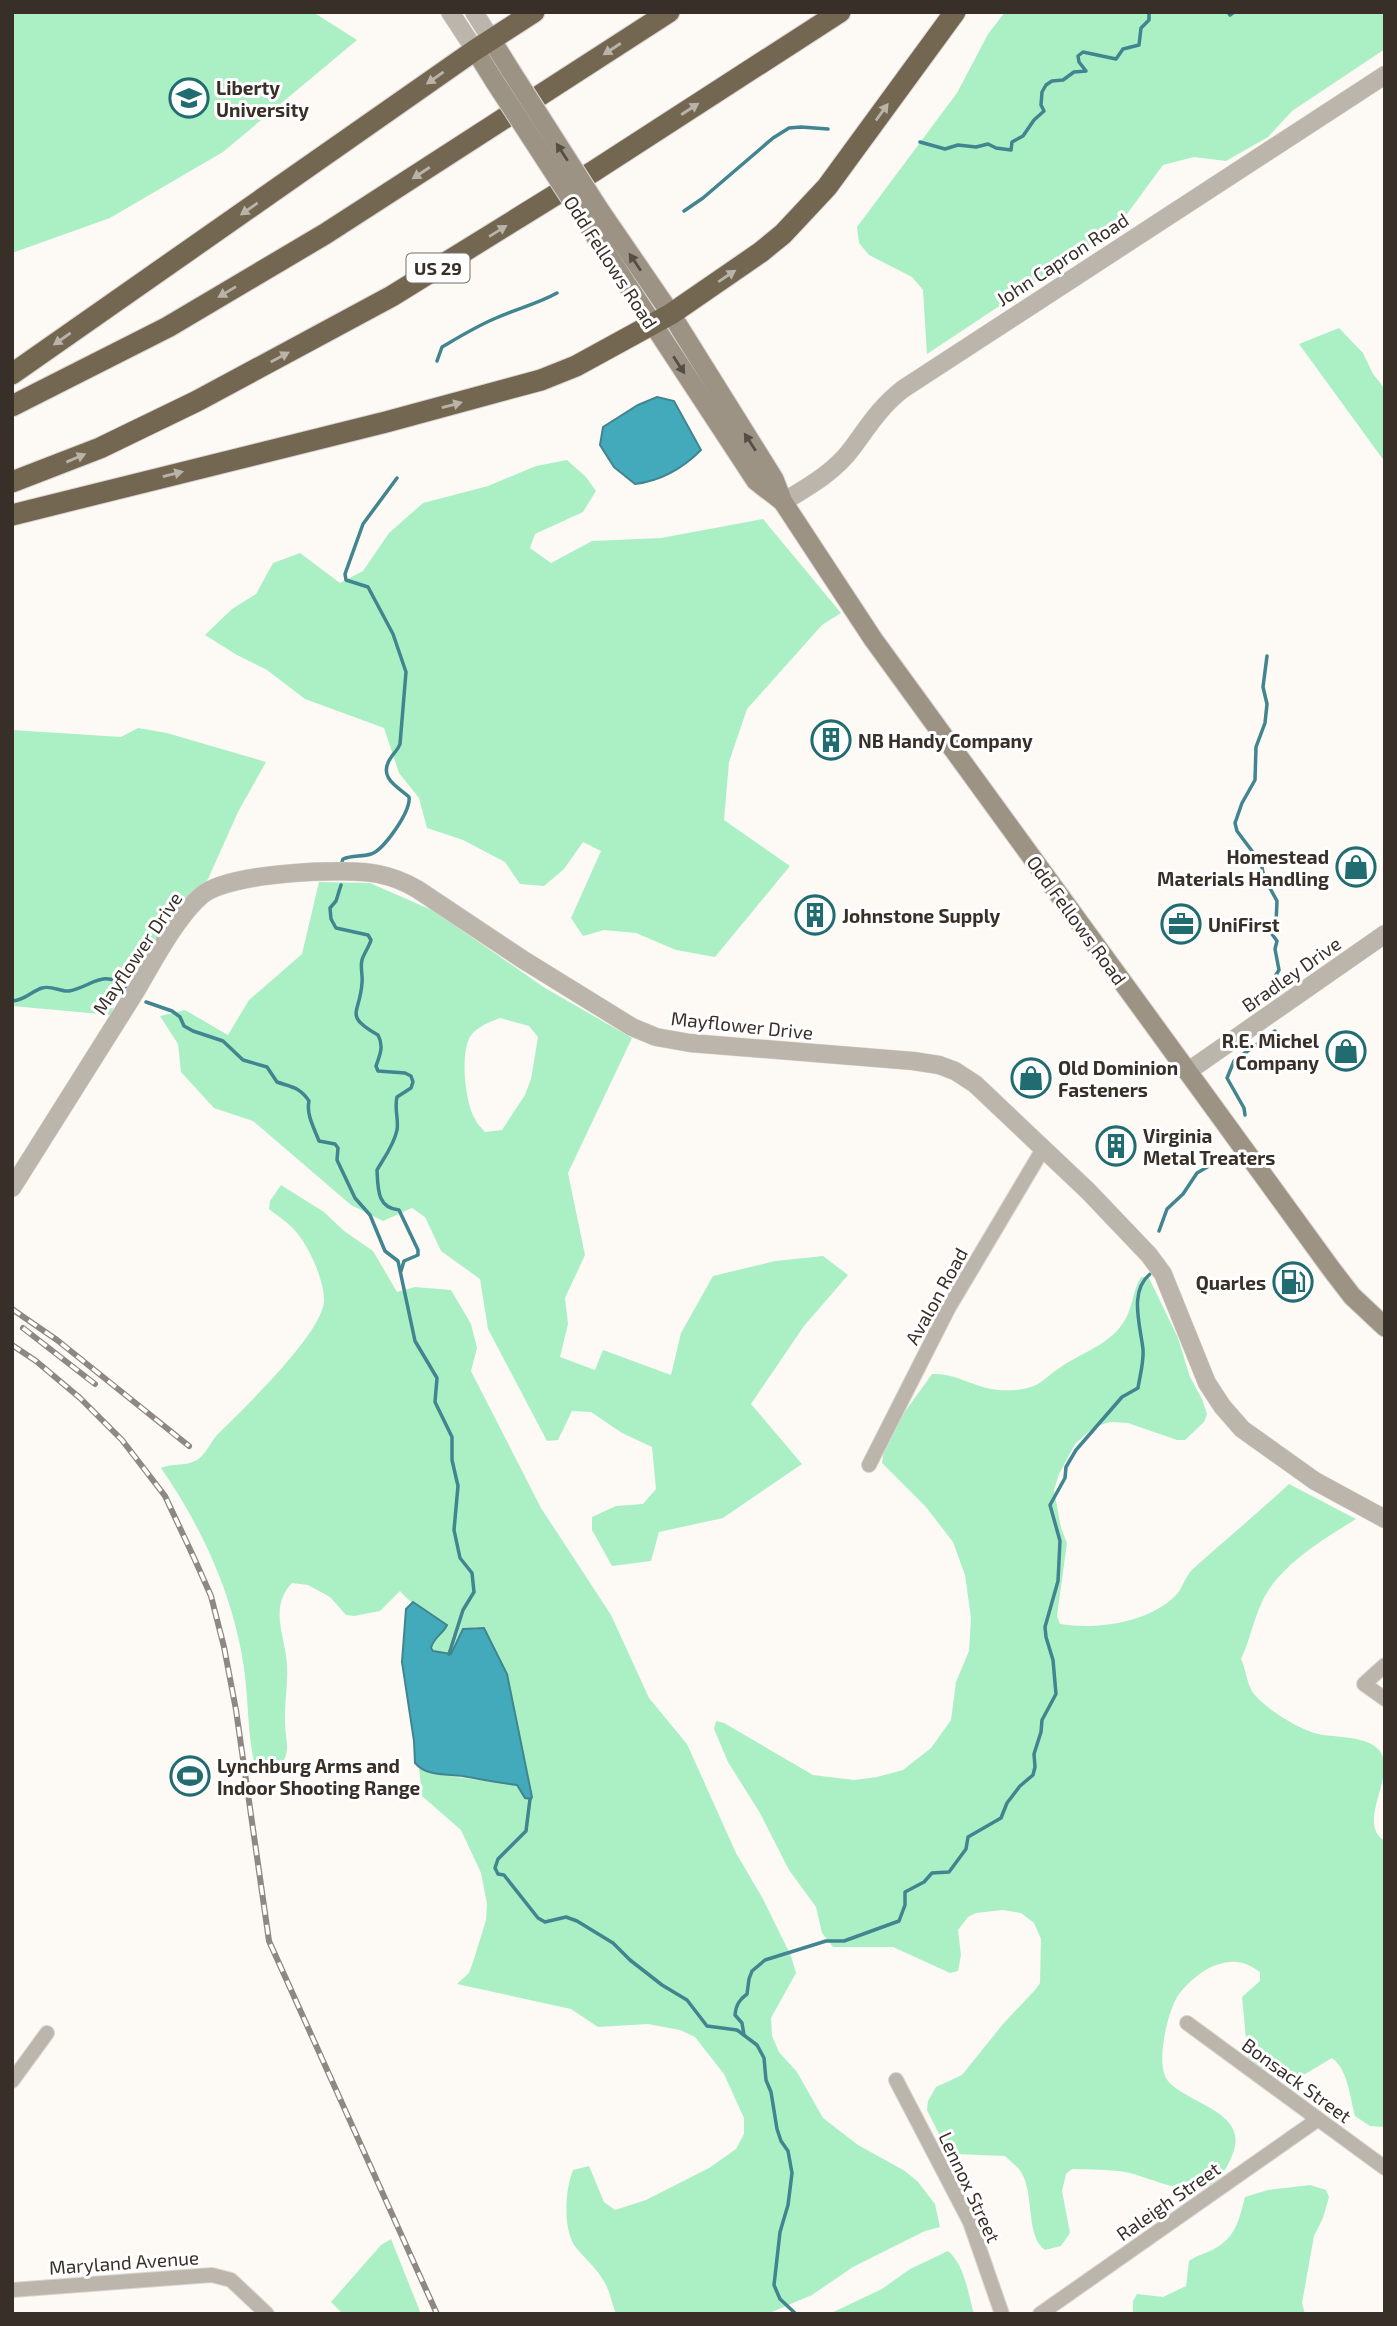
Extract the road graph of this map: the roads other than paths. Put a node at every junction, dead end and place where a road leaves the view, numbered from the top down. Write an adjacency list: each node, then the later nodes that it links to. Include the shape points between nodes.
1 (450, 12): 7 (street, Odd Fellows Road)
2 (474, 12): 7 (street, Odd Fellows Road)
3 (534, 12): 7 (highway)
4 (669, 12): 11 (highway, one-way to 11, via 325,234 168,327)
5 (840, 12): 12 (highway, US 29, one-way to 5, via 100,448 197,401 392,296)
6 (955, 12): 9 (highway, one-way to 6, via 761,252 806,211)
7 (483, 45): 9 (main road, Odd Fellows Road, bridge); 10 (highway, one-way to 10)
8 (1385, 75): 13 (street, John Capron Road, via 903,389 876,414 841,461)
9 (662, 320): 13 (main road, Odd Fellows Road, via 774,479); 14 (highway, one-way to 9, via 541,380)
10 (12, 374)
11 (12, 406)
12 (12, 482)
13 (783, 502): 16 (main road, Odd Fellows Road, via 873,639)
14 (12, 515)
15 (1385, 934): 16 (street, Bradley Drive)
16 (1187, 1072): 19 (main road, Odd Fellows Road, via 1352,1296)
17 (1043, 1149): 18 (street, Mayflower Drive, via 975,1084 947,1068 656,1037 621,1021 400,880 336,872 250,879 202,894 153,963); 20 (street, Avalon Road, via 948,1309); 21 (street, Mayflower Drive, via 1131,1235 1163,1274 1207,1383 1242,1429 1315,1481)
18 (12, 1188)
19 (1385, 1327)
20 (869, 1465)
21 (1385, 1518)
22 (1385, 1665): 23 (street, via 1364,1684)
23 (1385, 1699)
24 (1187, 2023): 28 (street, Bonsack Street)
25 (47, 2033): 27 (street)
26 (896, 2080): 32 (street, Lennox Street, via 970,2222)
27 (12, 2081)
28 (1317, 2120): 29 (street, Bonsack Street); 33 (street, Raleigh Street)
29 (1385, 2168)
30 (12, 2290): 31 (street, Maryland Avenue, via 212,2275 230,2280)
31 (267, 2314)
32 (1002, 2314)
33 (1040, 2314)

